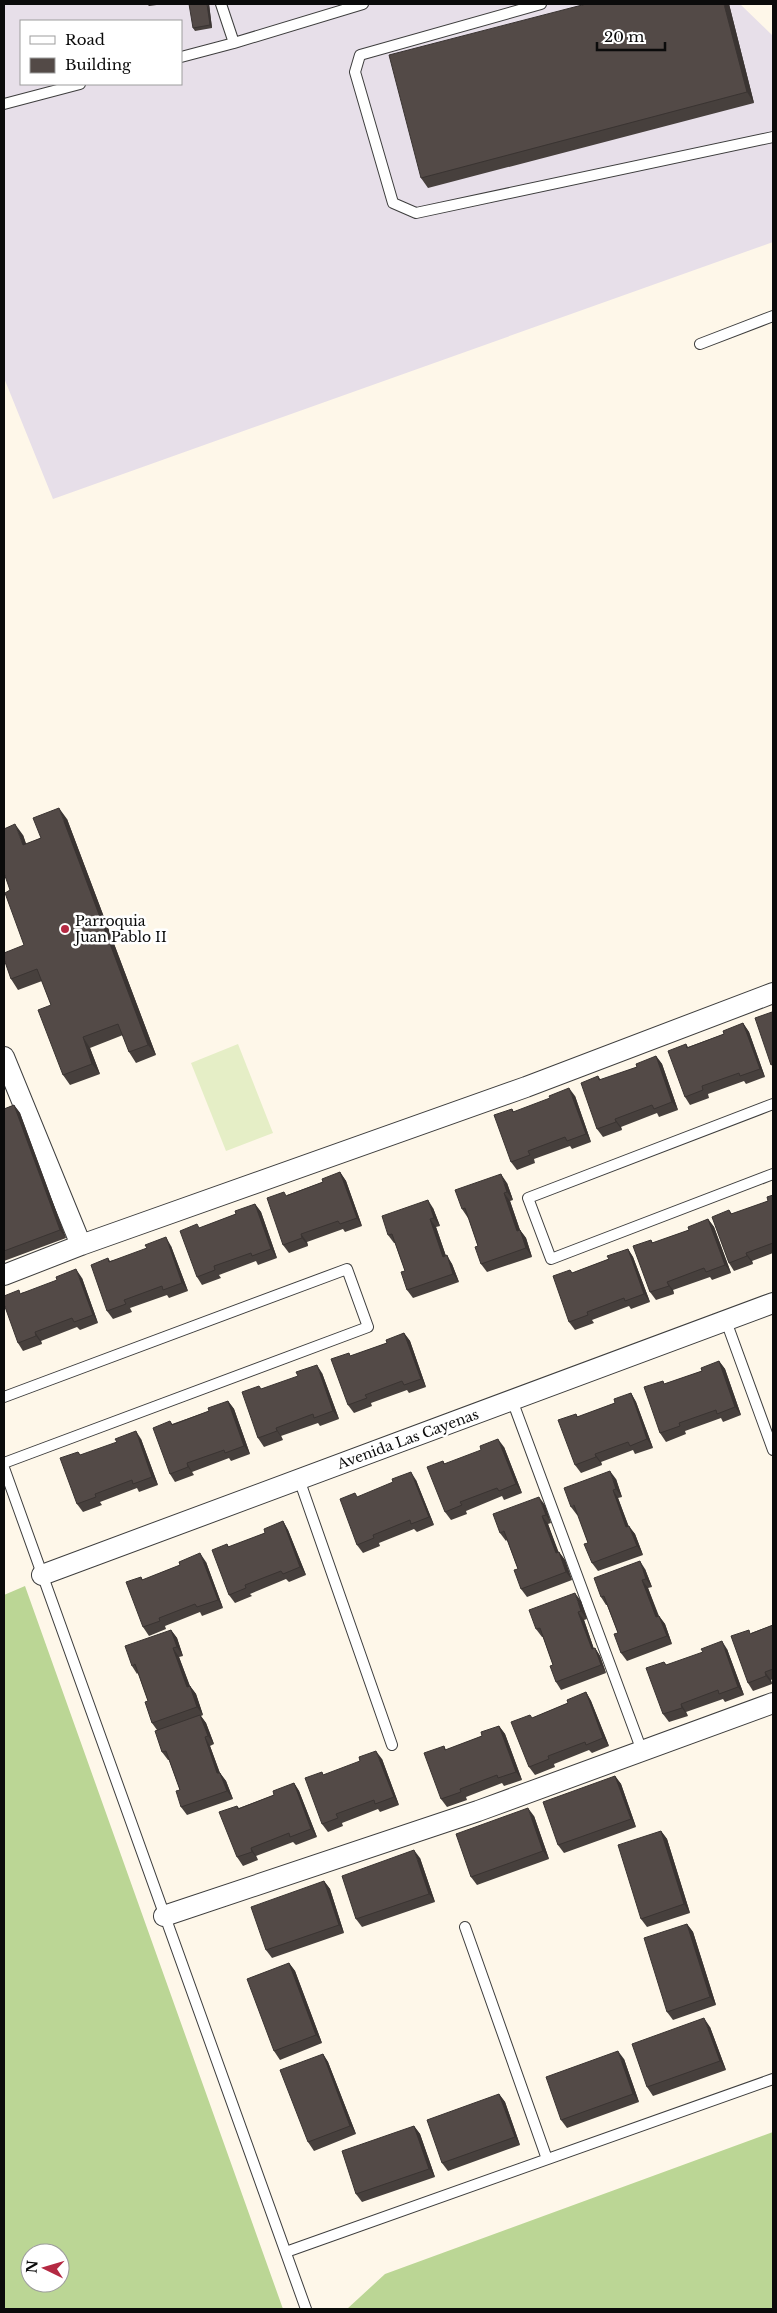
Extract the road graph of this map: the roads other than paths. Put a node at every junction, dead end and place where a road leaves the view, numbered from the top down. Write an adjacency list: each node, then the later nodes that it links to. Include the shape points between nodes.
1 (221, 4): 4 (lane)
2 (363, 4): 4 (lane)
3 (541, 4): 8 (lane, via 360,55 355,72 393,203 416,213)
4 (234, 44): 5 (lane)
5 (182, 57)
6 (76, 85): 7 (lane)
7 (4, 104)
8 (773, 137)
9 (773, 316): 10 (lane)
10 (700, 344)
11 (773, 993): 16 (street, via 516,1090)
12 (4, 1057): 13 (street)
13 (12, 1099): 16 (street)
14 (773, 1104): 15 (lane, via 528,1198 551,1259)
15 (773, 1174)
16 (80, 1246): 17 (street)
17 (4, 1276)
18 (773, 1303): 19 (street, Avenida Las Cayenas)
19 (726, 1321): 21 (street, Avenida Las Cayenas); 22 (lane)
20 (4, 1396): 23 (lane, via 347,1269 368,1327)
21 (512, 1400): 25 (street, Avenida Las Cayenas); 29 (lane)
22 (773, 1450)
23 (4, 1463)
24 (4, 1468): 26 (lane)
25 (299, 1479): 26 (street, Avenida Las Cayenas); 28 (lane)
26 (42, 1575): 30 (lane)
27 (773, 1703): 29 (street)
28 (392, 1745)
29 (642, 1751): 30 (street, via 478,1811)
30 (164, 1916): 34 (lane)
31 (466, 1927): 33 (lane)
32 (773, 2079): 33 (lane)
33 (547, 2159): 34 (lane)
34 (286, 2252): 35 (lane)
35 (306, 2309)

